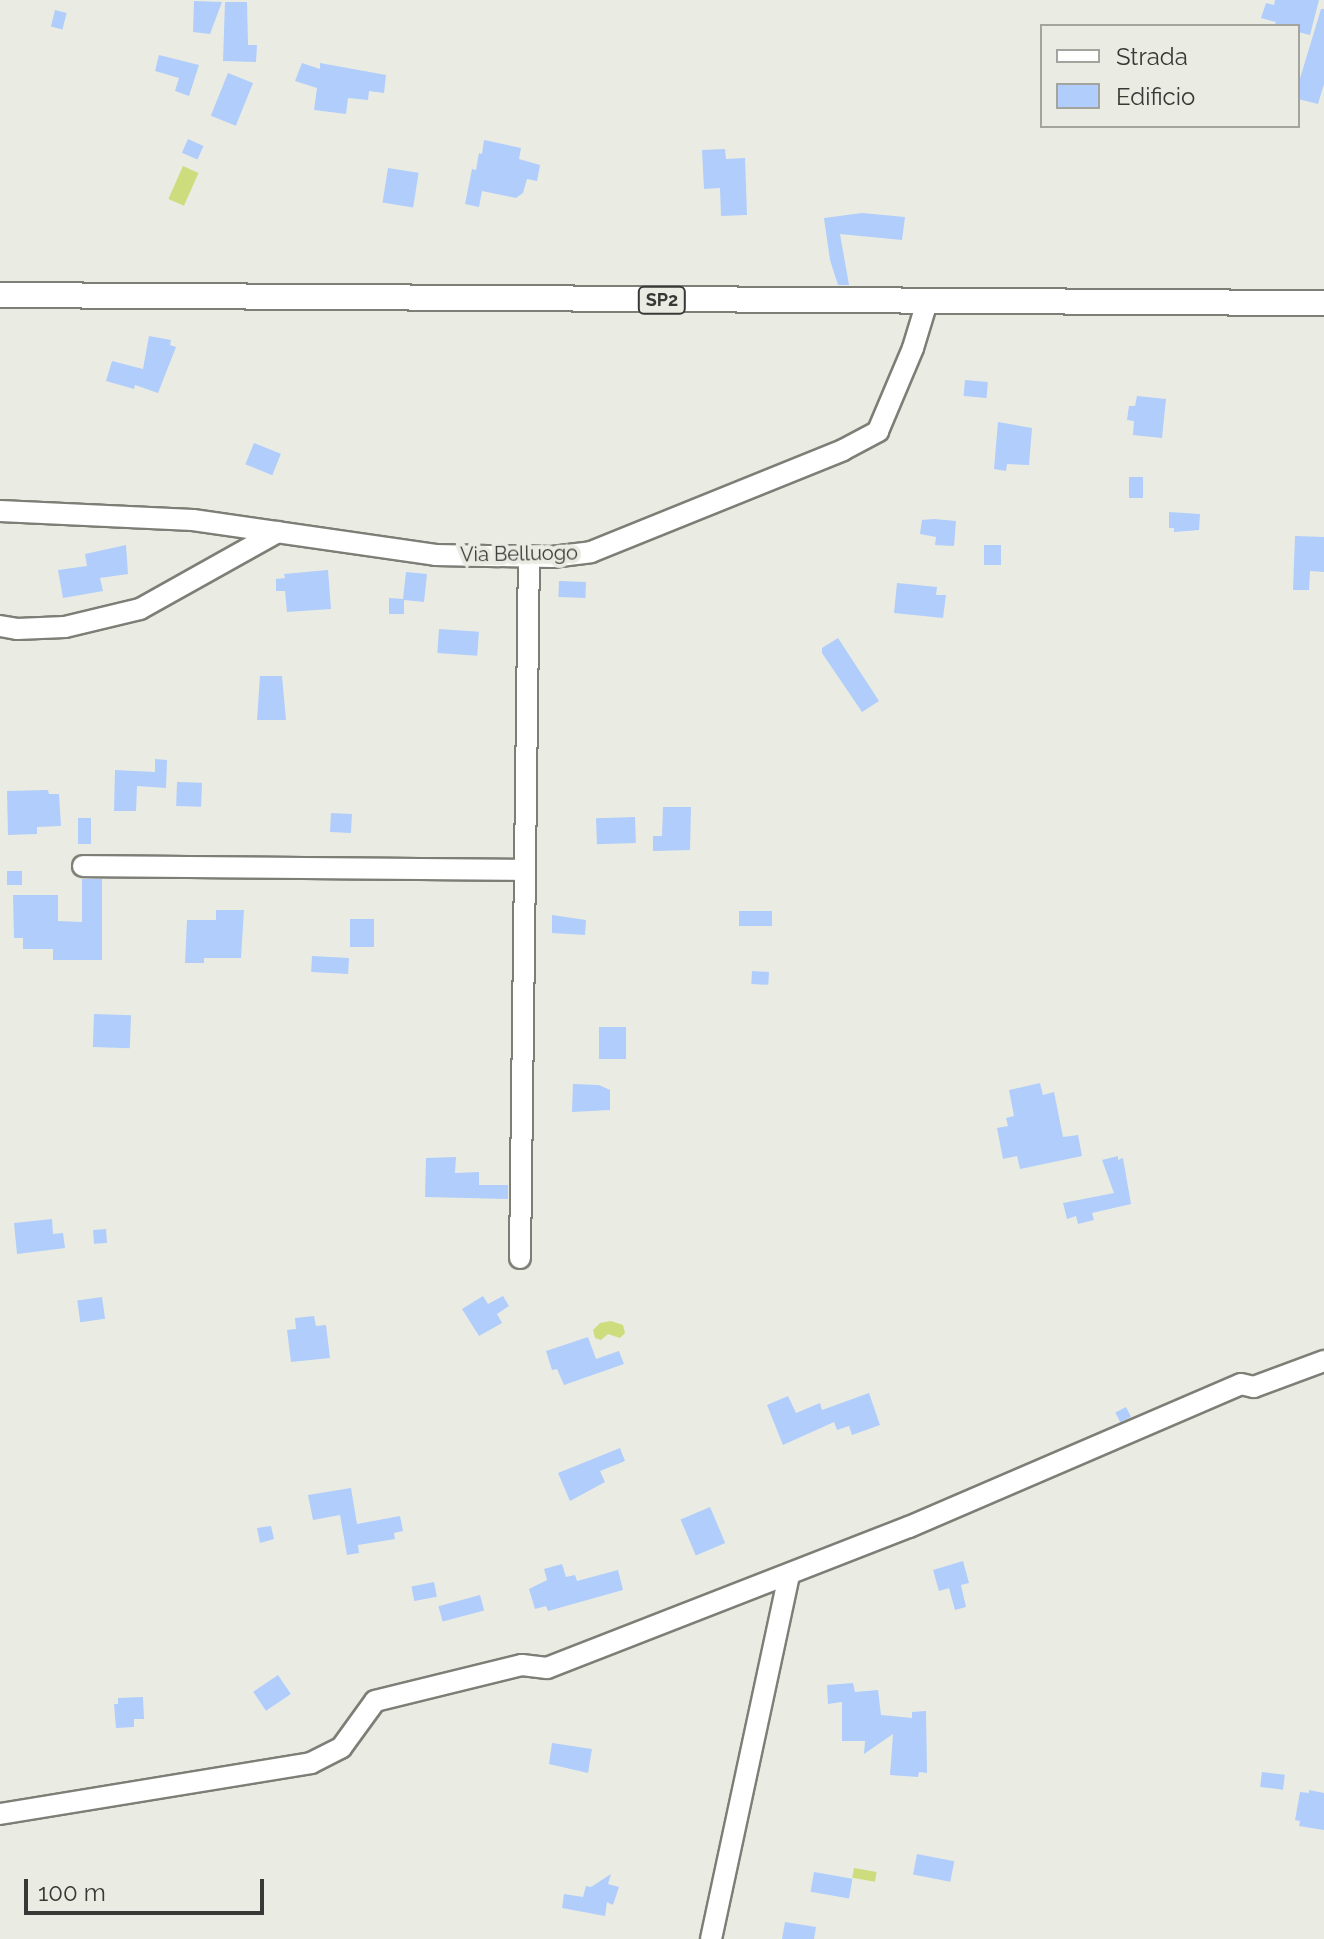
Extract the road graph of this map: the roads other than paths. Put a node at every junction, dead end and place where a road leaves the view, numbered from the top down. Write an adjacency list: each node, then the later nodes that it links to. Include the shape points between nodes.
1 (0, 295): 2 (main road, SP2)
2 (927, 302): 3 (main road, SP2); 6 (street, Via Belluogo, via 878,431 591,552)
3 (1324, 303)
4 (0, 511): 5 (street, Via Belluogo, via 193,520)
5 (278, 532): 6 (street, Via Belluogo, via 435,555); 7 (street, via 140,609 65,627)
6 (529, 556): 9 (street)
7 (0, 626)
8 (83, 866): 9 (street)
9 (525, 870): 10 (street)
10 (520, 1258)
11 (1324, 1361): 12 (street, via 1254,1387 1241,1384)
12 (789, 1574): 13 (street, via 547,1668 522,1665 375,1701 341,1748 311,1763); 14 (street)
13 (0, 1814)
14 (711, 1939)

